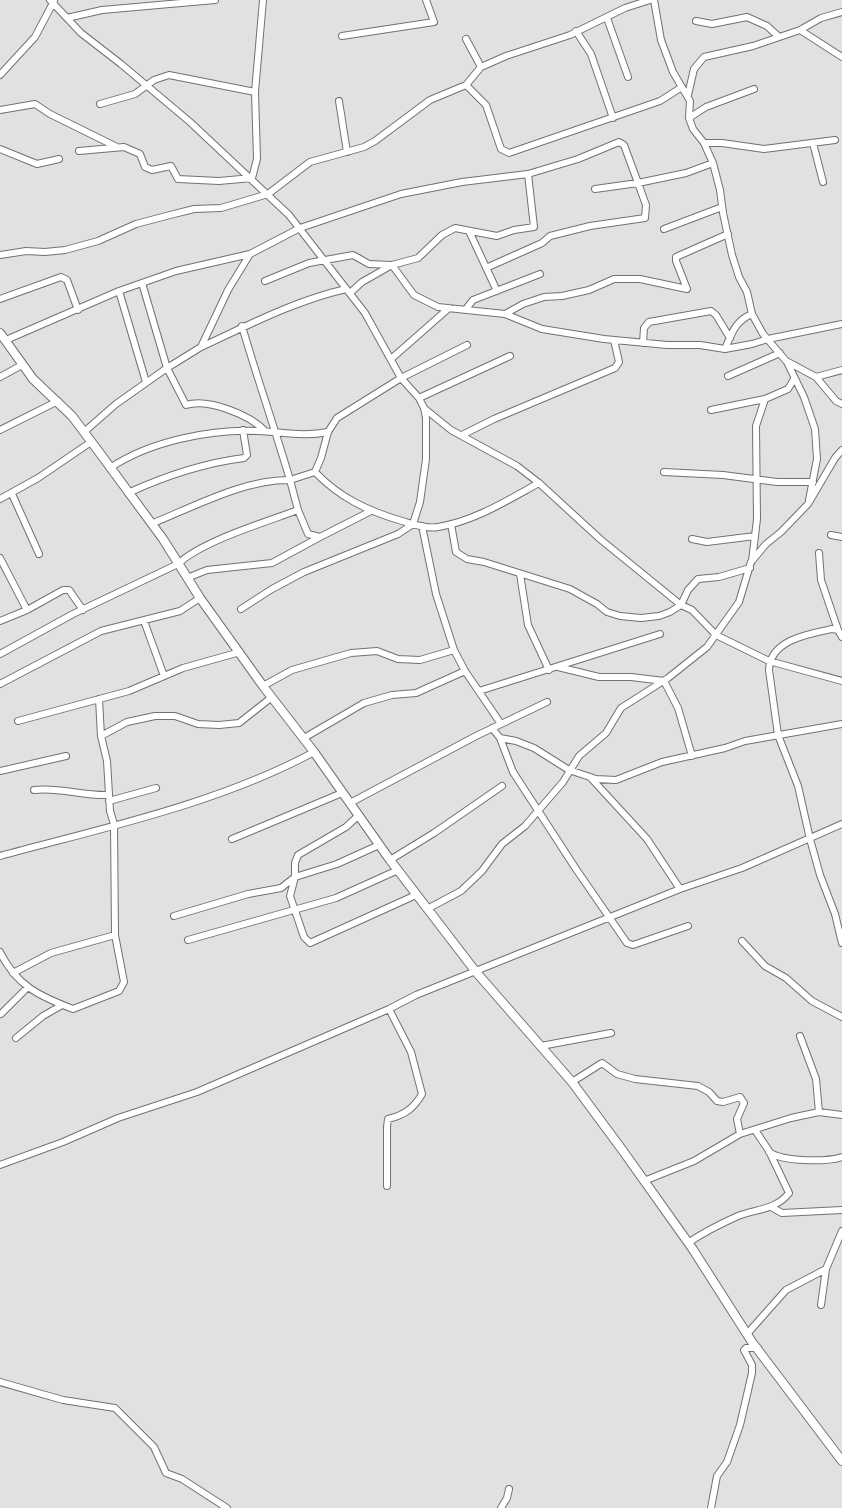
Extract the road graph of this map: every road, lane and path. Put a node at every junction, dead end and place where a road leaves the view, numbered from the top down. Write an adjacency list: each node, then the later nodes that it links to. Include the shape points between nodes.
1 (215, 0): 6 (street)
2 (263, 0): 25 (street)
3 (426, 0): 14 (street, via 434,22)
4 (652, 0): 10 (street); 23 (street, via 673,72)
5 (52, 1): 9 (street); 19 (street, via 35,37)
6 (186, 1): 7 (street)
7 (161, 3): 9 (street)
8 (842, 12): 12 (street)
9 (67, 18): 21 (street)
10 (607, 18): 13 (street); 20 (street)
11 (696, 21): 15 (street, via 712,24 747,17)
12 (800, 30): 15 (street); 17 (street)
13 (576, 31): 18 (street); 30 (street, via 591,54)
14 (342, 36)
15 (779, 37): 26 (street, via 704,57 694,69)
16 (466, 39): 18 (street)
17 (842, 57)
18 (481, 68): 22 (street)
19 (0, 75)
20 (628, 77)
21 (146, 85): 25 (street, via 169,75); 28 (street, via 135,94); 42 (street)
22 (466, 85): 30 (street, via 486,105 501,149 509,153); 38 (street, via 430,100 375,141)
23 (682, 87): 26 (street); 30 (street, via 660,101)
24 (754, 89): 31 (street, via 706,107)
25 (255, 92): 42 (street, via 258,151)
26 (688, 95): 31 (street)
27 (339, 101): 38 (street)
28 (100, 104)
29 (0, 110): 35 (street, via 35,104)
30 (612, 118)
31 (689, 118): 33 (street)
32 (835, 140): 34 (street)
33 (704, 143): 34 (street, via 764,149); 40 (street)
34 (813, 143): 43 (street)
35 (118, 147): 37 (street); 42 (street, via 140,154 152,170 171,166 178,178)
36 (0, 149): 39 (street, via 37,164)
37 (79, 152)
38 (347, 152): 46 (street, via 310,162)
39 (58, 159)
40 (713, 163): 44 (street); 47 (street)
41 (528, 174): 44 (street, via 619,142 624,145); 48 (street, via 401,194); 50 (street, via 534,227 497,236)
42 (252, 178): 46 (street)
43 (823, 182)
44 (638, 183): 45 (street); 56 (street, via 646,205 645,218 550,236)
45 (595, 189)
46 (268, 194): 48 (street); 53 (street, via 221,208 194,210 136,224 65,250)
47 (722, 207): 49 (street); 51 (street)
48 (300, 228): 52 (street); 54 (street)
49 (664, 229)
50 (469, 231): 55 (street, via 455,228 418,258); 56 (street)
51 (728, 234): 67 (street, via 676,257 687,288 640,279 614,279 589,290 544,297); 68 (street)
52 (250, 254): 59 (street); 78 (street)
53 (0, 255)
54 (325, 261): 55 (street, via 353,255 369,264); 58 (street, via 309,263); 61 (street)
55 (392, 265): 61 (street); 64 (street, via 414,295)
56 (486, 268): 62 (street)
57 (540, 274): 62 (street)
58 (265, 281)
59 (142, 283): 60 (street); 85 (street)
60 (119, 291): 66 (street); 92 (street)
61 (348, 291): 70 (street, via 321,296); 82 (street)
62 (497, 291): 65 (street, via 472,300)
63 (0, 299): 66 (street, via 61,277 67,280)
64 (449, 308): 65 (street); 82 (street)
65 (466, 309): 67 (street)
66 (78, 310): 74 (street)
67 (505, 314): 75 (street, via 542,329)
68 (752, 314): 72 (street, via 742,318); 73 (street)
69 (842, 324): 73 (street)
70 (242, 326): 78 (street); 103 (street)
71 (0, 333): 74 (street)
72 (729, 338): 76 (street, via 711,312 649,322 644,328); 79 (street)
73 (768, 339): 79 (street); 80 (street)
74 (6, 340): 84 (street)
75 (614, 340): 76 (street); 105 (street, via 619,362 615,368)
76 (643, 342): 79 (street)
77 (467, 345): 90 (street)
78 (201, 347): 85 (street)
79 (725, 349)
80 (780, 353): 83 (street); 87 (street)
81 (510, 356): 93 (street)
82 (391, 359): 90 (street)
83 (787, 362): 89 (street); 91 (street)
84 (22, 366): 88 (street); 95 (street)
85 (167, 368): 92 (street); 101 (street, via 186,405 218,405)
86 (842, 370): 89 (street)
87 (728, 376)
88 (0, 377)
89 (816, 377): 96 (street)
90 (401, 378): 93 (street); 104 (street, via 337,418)
91 (794, 379): 94 (street, via 788,389); 113 (street, via 815,429 817,459)
92 (146, 382): 102 (street)
93 (419, 398): 97 (street)
94 (765, 399): 98 (street); 111 (street, via 756,426)
95 (58, 401): 99 (street); 102 (street)
96 (842, 404)
97 (424, 408): 105 (street); 122 (street, via 426,459)
98 (711, 410)
99 (0, 430)
100 (243, 430): 101 (street); 108 (street, via 211,432 171,442); 115 (street, via 247,454 244,458 166,476)
101 (266, 431): 103 (street)
102 (84, 432): 106 (street)
103 (276, 432): 104 (street); 112 (street)
104 (328, 432): 109 (street)
105 (462, 435): 114 (street)
106 (91, 442): 108 (street); 116 (street)
107 (842, 450): 118 (street)
108 (110, 468): 115 (street)
109 (315, 472): 112 (street); 120 (street, via 341,495)
110 (664, 472): 111 (street)
111 (757, 479): 113 (street); 126 (street)
112 (290, 480): 119 (street); 121 (street, via 226,493)
113 (813, 482): 118 (street)
114 (540, 483): 123 (street, via 480,514); 138 (street, via 607,546)
115 (128, 493): 121 (street)
116 (12, 494): 117 (street); 131 (street)
117 (0, 499)
118 (808, 504): 134 (street, via 766,544)
119 (298, 510): 127 (street, via 308,534); 133 (street, via 188,554)
120 (371, 512): 122 (street); 127 (street)
121 (151, 524): 133 (street)
122 (413, 524): 124 (street); 140 (street, via 398,534 304,572)
123 (451, 524): 124 (street); 135 (street, via 456,552 467,559)
124 (422, 526): 147 (street, via 436,594)
125 (831, 535): 128 (street)
126 (755, 536): 129 (street, via 707,542); 134 (street)
127 (320, 537): 136 (street, via 272,563 207,570)
128 (842, 537)
129 (692, 538)
130 (819, 553): 146 (street, via 820,580)
131 (39, 555)
132 (0, 558): 139 (street)
133 (178, 564): 136 (street); 141 (street)
134 (751, 565): 138 (street, via 719,578 698,579); 145 (street, via 740,602)
135 (520, 574): 138 (street, via 570,589 620,616 659,616); 152 (street, via 528,625)
136 (188, 578): 137 (street)
137 (200, 598): 143 (street, via 180,611); 148 (street)
138 (681, 605): 145 (street, via 692,610)
139 (27, 609): 141 (street, via 69,590); 142 (street)
140 (241, 609)
141 (83, 610): 149 (street)
142 (1, 619)
143 (144, 621): 154 (street); 157 (street, via 101,631)
144 (660, 634): 151 (street)
145 (716, 634): 150 (street); 155 (street, via 707,648)
146 (841, 634): 150 (street, via 829,630 792,639 779,647)
147 (454, 650): 153 (street); 158 (street, via 420,660 398,659 377,651 351,653 292,670)
148 (240, 652): 154 (street); 158 (street)
149 (0, 654)
150 (769, 661): 156 (street); 167 (street)
151 (557, 667): 152 (street); 155 (street, via 599,677)
152 (549, 670): 159 (street)
153 (465, 671): 159 (street); 169 (street, via 416,693 364,703)
154 (164, 676): 161 (street)
155 (664, 681): 173 (street, via 678,708); 174 (street, via 621,708 606,733)
156 (842, 681)
157 (0, 684)
158 (263, 686): 160 (street)
159 (479, 692): 164 (street)
160 (272, 697): 168 (street, via 239,723 198,724 175,716 154,716 126,722); 169 (street)
161 (99, 699): 163 (street); 168 (street)
162 (548, 702): 164 (street)
163 (18, 721)
164 (501, 724): 166 (street)
165 (842, 724): 167 (street)
166 (492, 728): 170 (street); 182 (street)
167 (778, 735): 173 (street); 188 (street, via 798,786)
168 (101, 736): 181 (street)
169 (304, 738): 171 (street)
170 (500, 738): 174 (street, via 534,748); 183 (street, via 513,772)
171 (314, 752): 180 (street); 185 (street, via 197,801)
172 (66, 756): 175 (street)
173 (692, 756): 176 (street, via 662,762 616,780)
174 (569, 770): 176 (street); 183 (street)
175 (0, 771)
176 (590, 776): 194 (street, via 647,839)
177 (502, 786): 191 (street)
178 (156, 789): 181 (street)
179 (34, 790): 181 (street, via 50,788)
180 (342, 793): 182 (street); 187 (street)
181 (109, 798): 185 (street)
182 (350, 803): 184 (street)
183 (537, 810): 196 (street, via 461,891); 199 (street)
184 (359, 814): 189 (street); 193 (street, via 346,827 298,855)
185 (114, 824): 190 (street); 202 (street)
186 (842, 824): 188 (street)
187 (232, 839)
188 (810, 839): 194 (street); 201 (street)
189 (379, 845): 191 (street); 193 (street)
190 (0, 856)
191 (390, 860): 192 (street)
192 (398, 870): 195 (street); 197 (street, via 336,898)
193 (295, 877): 197 (street, via 290,896); 198 (street, via 281,888)
194 (680, 889): 199 (street)
195 (416, 895): 196 (street); 197 (street, via 310,944)
196 (429, 908): 208 (street)
197 (294, 909): 203 (street)
198 (174, 916)
199 (611, 918): 200 (street, via 627,943 633,945); 208 (street)
200 (688, 926)
201 (841, 927): 205 (street)
202 (115, 935): 209 (street, via 51,953); 211 (street, via 124,982 119,991 73,1009)
203 (188, 939)
204 (742, 941): 214 (street, via 765,966 812,1001)
205 (842, 943)
206 (0, 952): 207 (street)
207 (2, 961): 209 (street)
208 (476, 972): 212 (street); 218 (street)
209 (13, 973): 210 (street)
210 (27, 988): 211 (street); 213 (street)
211 (62, 1005): 217 (street)
212 (389, 1009): 226 (street, via 197,1092 118,1118); 228 (street, via 411,1052 422,1094 415,1106 388,1119)
213 (1, 1014)
214 (842, 1017)
215 (611, 1033): 218 (street)
216 (800, 1036): 220 (street, via 816,1079)
217 (16, 1038)
218 (541, 1046): 219 (street)
219 (572, 1082): 223 (street, via 602,1063 617,1074 635,1079 698,1086 717,1101 740,1097 744,1103 737,1119); 227 (street)
220 (819, 1112): 221 (street); 222 (street)
221 (842, 1115)
222 (755, 1130): 223 (street); 224 (street)
223 (740, 1134): 227 (street, via 694,1161)
224 (769, 1151): 225 (street, via 782,1158 829,1161); 229 (street, via 789,1193)
225 (842, 1157)
226 (0, 1165)
227 (644, 1181): 232 (street)
228 (387, 1186)
229 (771, 1207): 230 (street, via 782,1213); 232 (street, via 707,1229)
230 (842, 1210)
231 (842, 1231): 233 (street)
232 (688, 1243): 235 (street)
233 (826, 1269): 234 (street); 235 (street, via 786,1290)
234 (821, 1305)
235 (747, 1334): 236 (street)
236 (759, 1348): 238 (street); 242 (street, via 744,1350 752,1373 740,1425 727,1462 717,1476)
237 (0, 1382): 240 (street, via 63,1400 115,1408 154,1447 166,1473)
238 (842, 1461)
239 (509, 1489): 241 (street)
240 (227, 1508)
241 (501, 1508)
242 (711, 1508)

